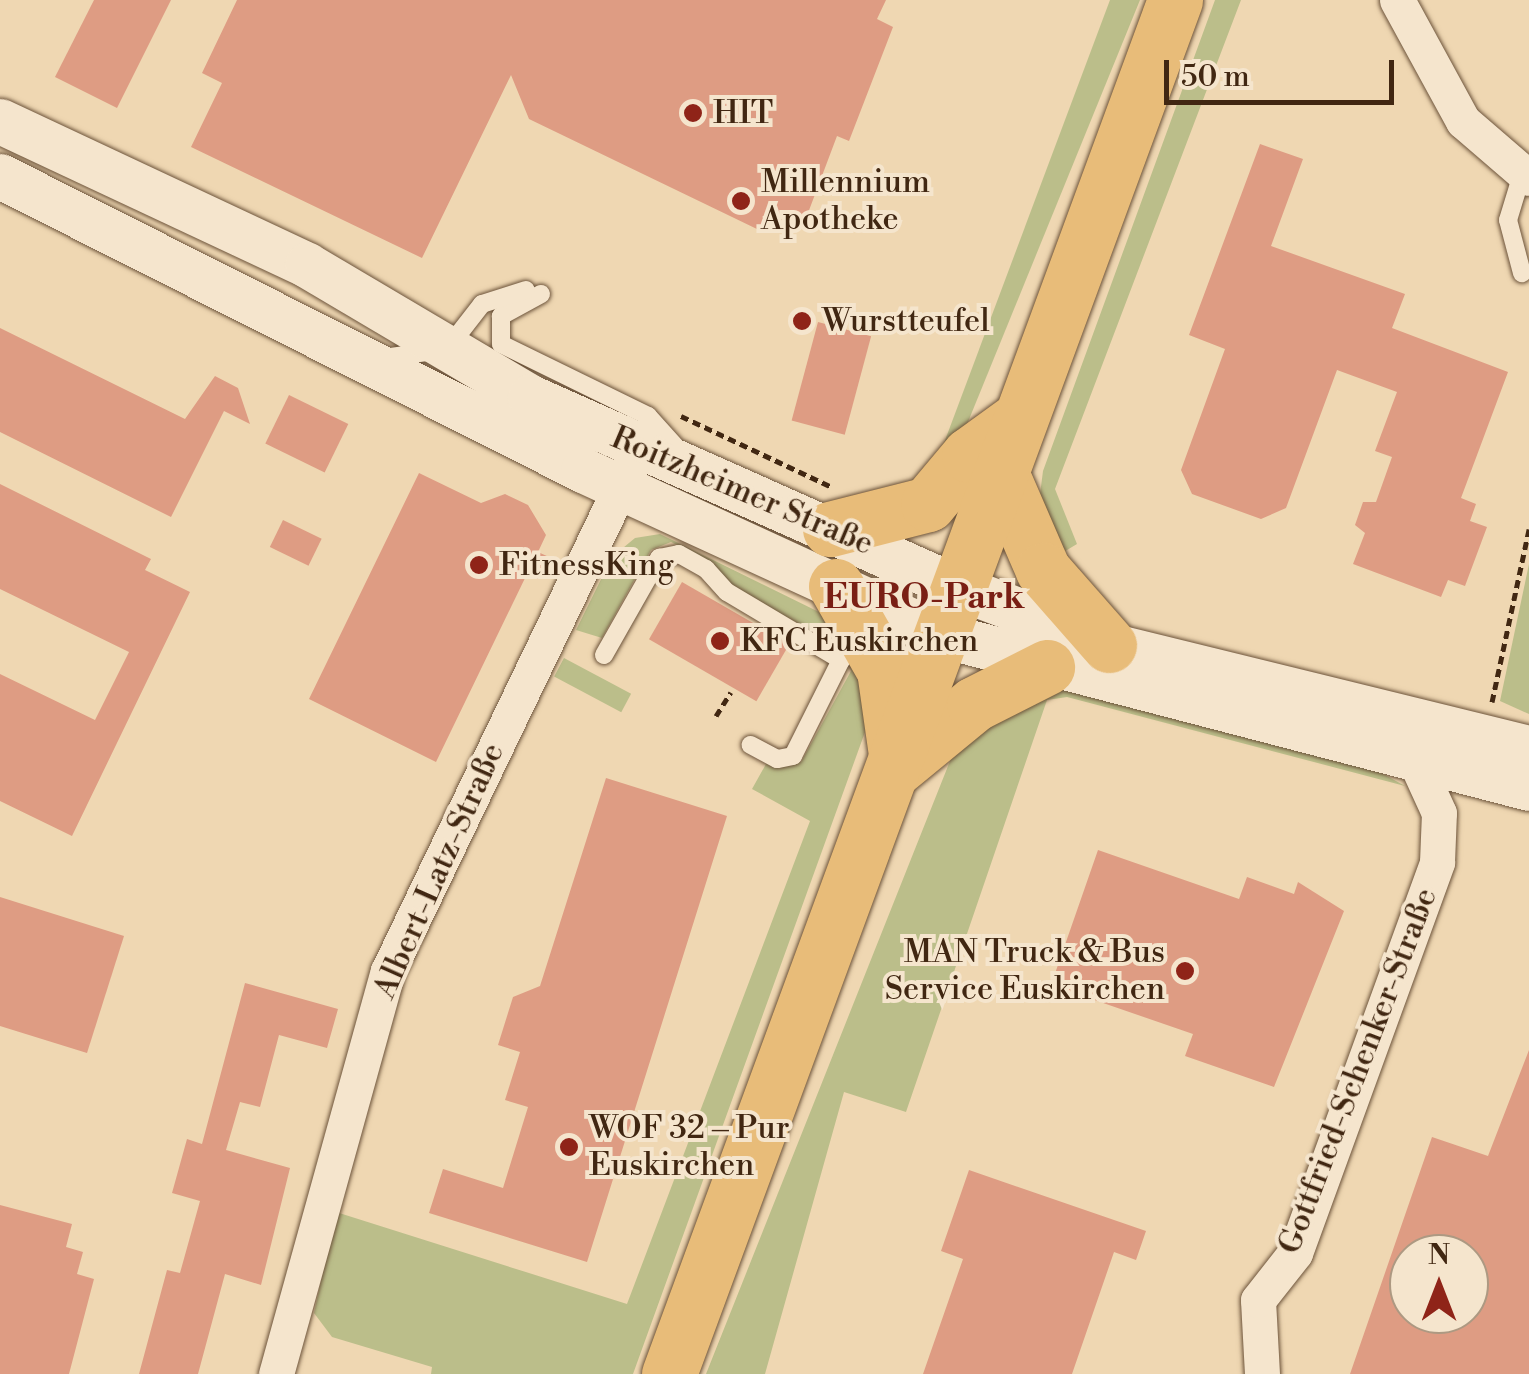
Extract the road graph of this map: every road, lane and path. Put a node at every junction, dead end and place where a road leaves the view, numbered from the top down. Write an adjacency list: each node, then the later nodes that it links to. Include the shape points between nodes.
1 (1175, 0): 10 (main road)
2 (1397, 0): 5 (street, via 1464,121)
3 (0, 121): 7 (street, Roitzheimer Straße, via 123,162)
4 (0, 176): 8 (street, Roitzheimer Straße)
5 (1525, 176): 6 (lane, via 1508,220)
6 (1522, 274)
7 (447, 349): 8 (lane); 11 (street, Roitzheimer Straße); 12 (lane, via 496,296 541,294 501,316 501,344 648,416)
8 (368, 359): 11 (street, Roitzheimer Straße)
9 (676, 414): 14 (path)
10 (1020, 418): 13 (main road); 14 (main road, via 969,455 928,504)
11 (630, 466): 12 (street, Roitzheimer Straße); 15 (street, Roitzheimer Straße); 29 (street, Albert-Latz-Straße, via 388,971)
12 (696, 468): 14 (street, Roitzheimer Straße)
13 (1002, 473): 16 (main road); 17 (main road, via 1043,570)
14 (836, 510): 16 (street, Roitzheimer Straße)
15 (836, 586): 16 (street, Roitzheimer Straße); 27 (main road, via 884,670)
16 (951, 612): 17 (street, Roitzheimer Straße); 19 (street, Roitzheimer Straße); 27 (main road)
17 (1108, 645): 25 (street, Roitzheimer Straße)
18 (604, 656): 24 (lane, via 659,558 679,554 706,569 727,592 841,660 793,756 777,759)
19 (1047, 667): 26 (street, Roitzheimer Straße); 27 (main road, via 974,704)
20 (731, 692): 23 (path)
21 (1472, 706): 22 (path)
22 (1502, 713)
23 (716, 716)
24 (752, 744)
25 (1529, 748)
26 (1417, 764): 28 (street, Roitzheimer Straße); 31 (street, Gottfried-Schenker-Straße, via 1439,813 1437,862 1295,1253 1258,1300)
27 (895, 769): 30 (main road)
28 (1529, 788)
29 (276, 1374)
30 (669, 1374)
31 (1262, 1374)

